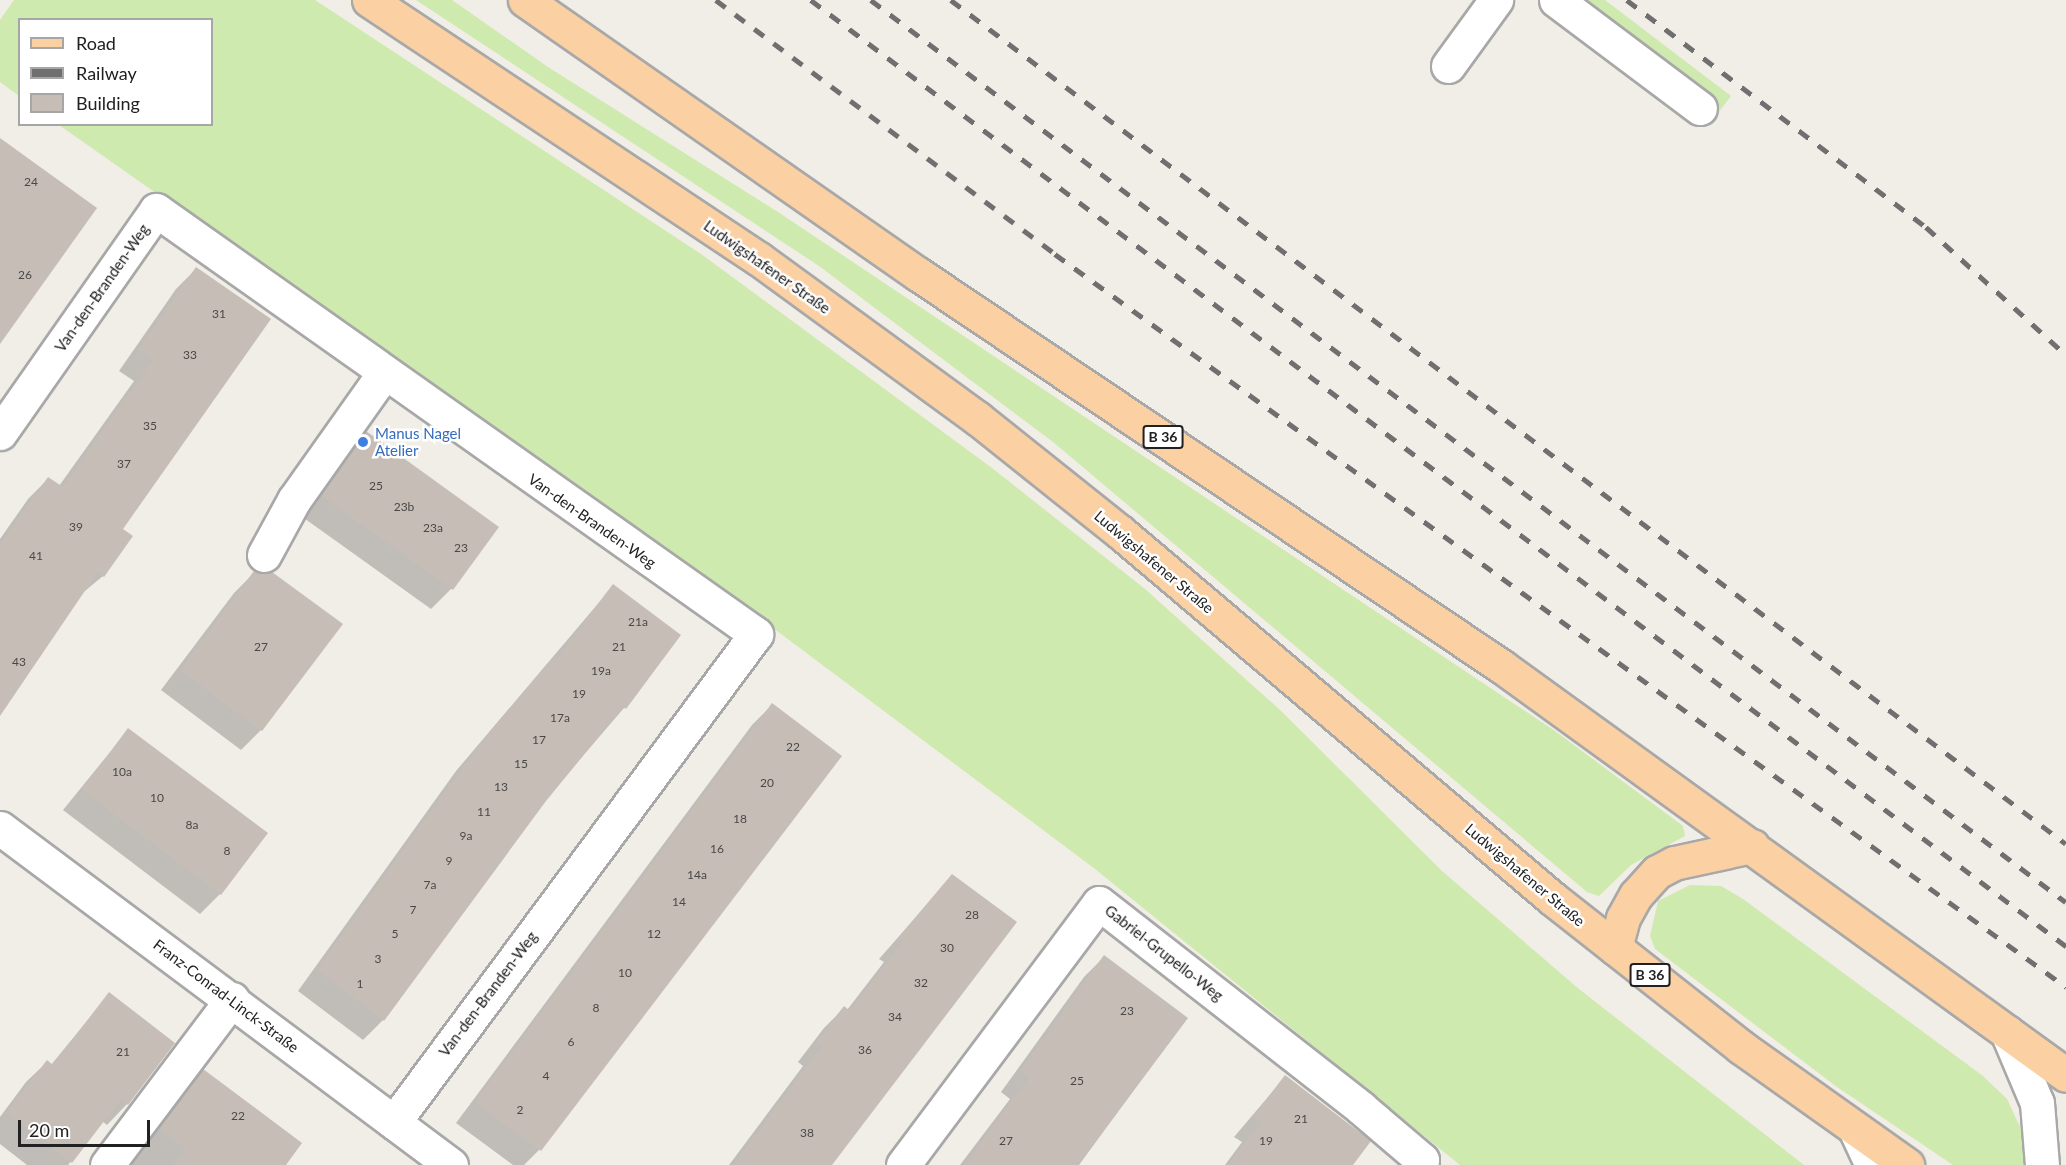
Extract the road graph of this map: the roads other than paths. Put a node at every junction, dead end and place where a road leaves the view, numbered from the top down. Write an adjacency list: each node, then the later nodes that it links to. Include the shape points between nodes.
1 (369, 0): 12 (main road, Ludwigshafener Straße / B 36, via 759,259 977,418 1120,532)
2 (525, 0): 11 (main road, B 36, via 918,274 1501,666)
3 (1496, 0): 5 (street)
4 (1556, 0): 6 (street)
5 (1448, 66)
6 (1700, 108)
7 (384, 373): 8 (street, Van-den-Branden-Weg, via 156,210); 9 (street, via 294,500); 16 (street, Van-den-Branden-Weg, via 756,634)
8 (0, 433)
9 (264, 555)
10 (0, 828): 13 (street, Franz-Conrad-Linck-Straße)
11 (1752, 846): 12 (main road, via 1674,862 1657,872 1636,895 1623,918); 14 (main road, B 36)
12 (1615, 948): 17 (main road, Ludwigshafener Straße / B 36)
13 (231, 999): 16 (street, Franz-Conrad-Linck-Straße); 18 (street)
14 (2007, 1032): 15 (main road, B 36); 24 (street, via 2037,1103)
15 (2066, 1075)
16 (394, 1122): 19 (street, Franz-Conrad-Linck-Straße)
17 (1856, 1131): 22 (street); 23 (main road, Ludwigshafener Straße / B 36)
18 (107, 1165)
19 (451, 1165)
20 (903, 1165): 21 (street, Gabriel-Grupello-Weg, via 1099,903 1361,1108 1422,1160)
21 (1418, 1165)
22 (1872, 1165)
23 (1907, 1165)
24 (2042, 1165)

